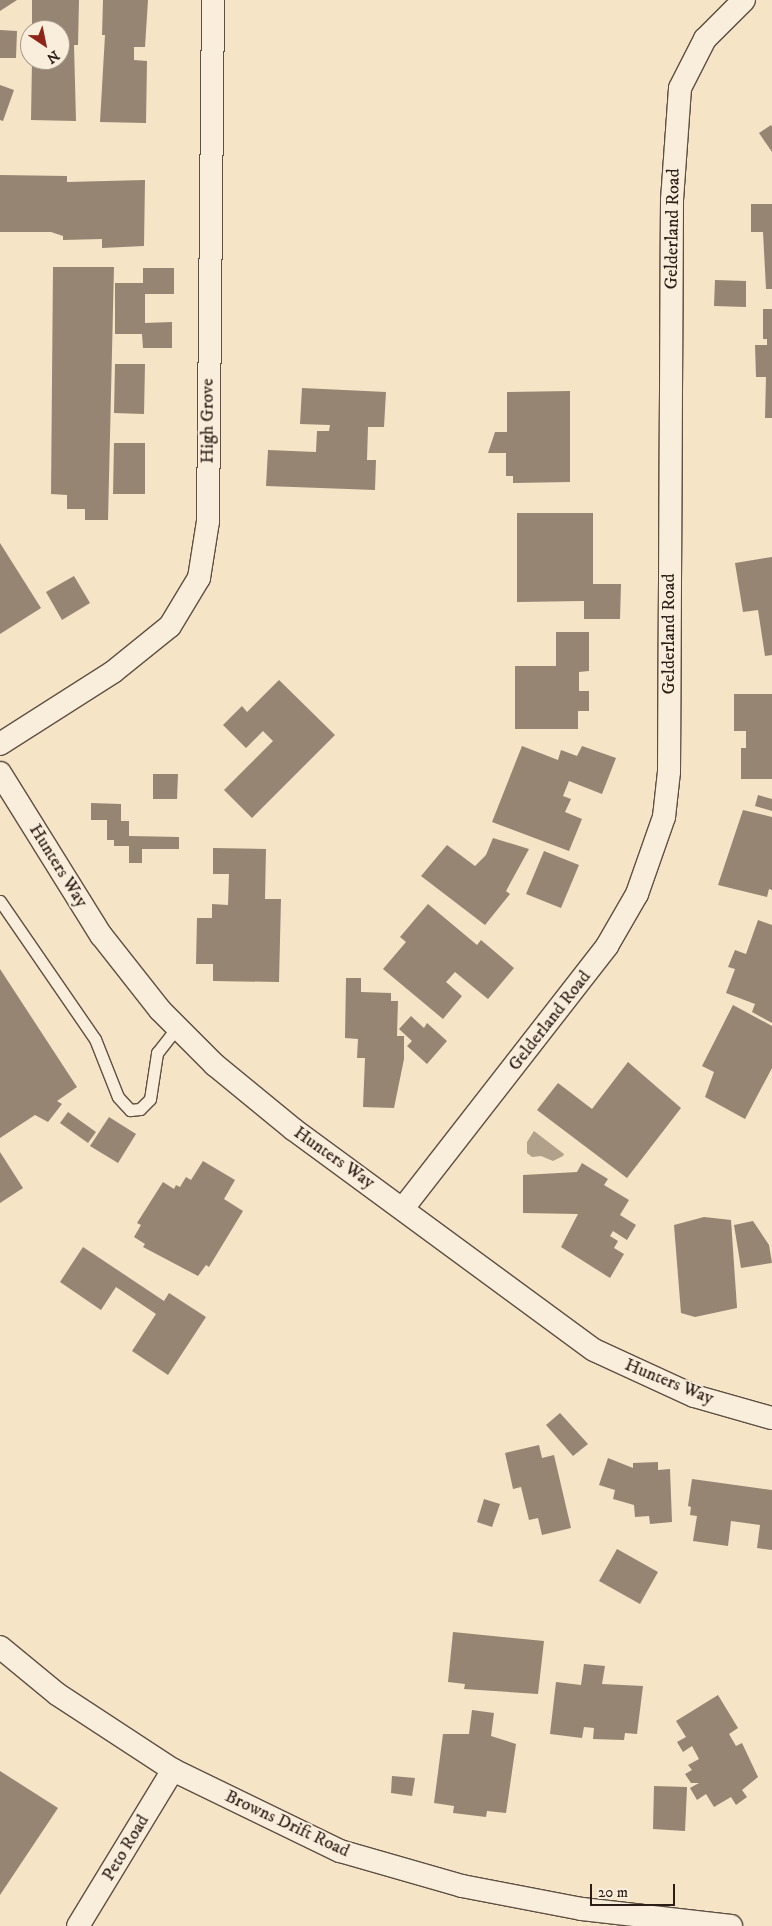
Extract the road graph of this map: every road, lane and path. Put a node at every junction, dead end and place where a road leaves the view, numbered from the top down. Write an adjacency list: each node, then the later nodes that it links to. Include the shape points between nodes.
1 (213, 0): 3 (street, High Grove, via 208,521 199,578 170,626 113,672)
2 (744, 0): 7 (street, Gelderland Road, via 705,39 680,88 672,200 669,772 664,817 637,894 607,946)
3 (0, 744)
4 (0, 773): 6 (street, Hunters Way, via 101,935)
5 (0, 900): 6 (lane, via 95,1039 118,1097 130,1110 140,1109 150,1099 157,1053)
6 (177, 1027): 7 (street, Hunters Way, via 214,1064 293,1129)
7 (404, 1207): 8 (street, Hunters Way, via 594,1350 694,1396)
8 (772, 1418)
9 (0, 1647): 10 (street, Browns Drift Road, via 57,1694)
10 (173, 1770): 11 (street, Peto Road); 12 (street, Browns Drift Road, via 340,1851 462,1886 582,1909)
11 (78, 1926)
12 (731, 1926)

